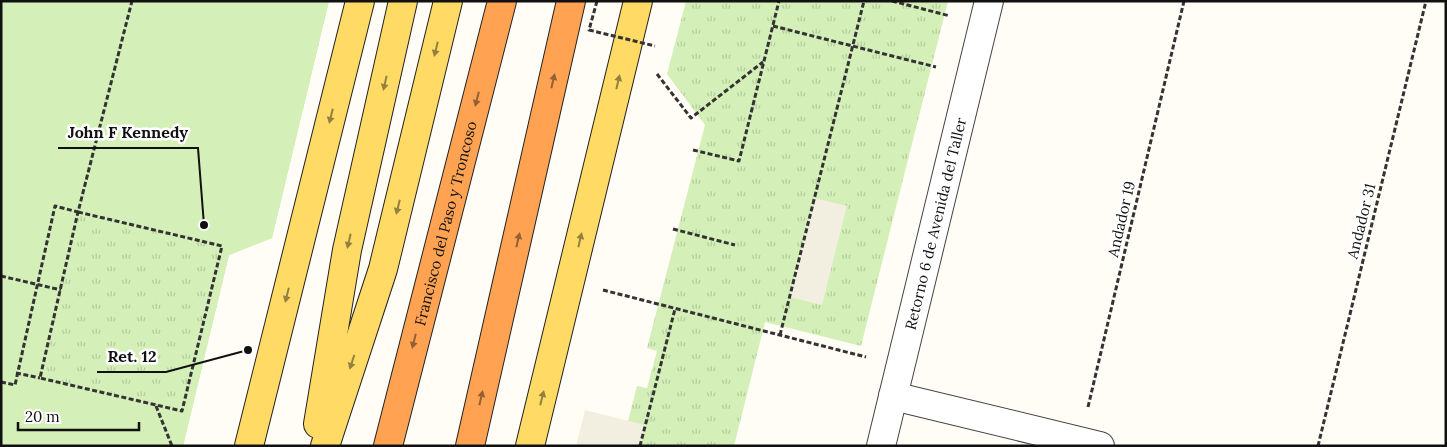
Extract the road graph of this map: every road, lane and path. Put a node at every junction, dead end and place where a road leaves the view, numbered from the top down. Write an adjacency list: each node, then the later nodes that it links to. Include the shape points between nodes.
1 (132, 1): 22 (path)
2 (360, 1): 39 (main road, one-way to 39)
3 (403, 1): 40 (main road, one-way to 40, via 347,250)
4 (448, 1): 41 (main road, one-way to 41, via 383,269)
5 (502, 1): 42 (highway, Francisco del Paso y Troncoso, one-way to 42)
6 (571, 1): 43 (highway, one-way to 6)
7 (597, 1): 17 (path, bridge, via 589,30 655,46)
8 (638, 1): 26 (main road, one-way to 8)
9 (779, 1): 15 (path)
10 (864, 1): 16 (path)
11 (892, 1): 14 (path)
12 (1184, 1): 37 (path, Andador 19)
13 (1426, 1): 47 (path, Andador 31)
14 (986, 13): 20 (street, Retorno 6 de Avenida del Taller)
15 (773, 26): 16 (path); 18 (path)
16 (852, 46): 20 (path); 30 (path)
17 (654, 52)
18 (764, 61): 19 (path, via 691,118); 21 (path, via 739,161)
19 (656, 73)
20 (971, 76): 31 (street, Retorno 6 de Avenida del Taller)
21 (693, 150)
22 (78, 212): 27 (path, via 55,206); 28 (path); 36 (path, via 222,246 182,411)
23 (673, 229): 24 (path)
24 (735, 245)
25 (1, 276): 27 (path)
26 (570, 282): 29 (path); 44 (main road, one-way to 26)
27 (36, 285): 28 (path); 32 (path)
28 (61, 290): 33 (path)
29 (675, 308): 30 (path); 45 (path)
30 (780, 335): 31 (path)
31 (900, 366): 35 (street, Retorno 6 de Avenida del Taller)
32 (16, 373): 33 (path); 34 (path, via 15,385)
33 (40, 378): 36 (path)
34 (1, 382)
35 (893, 396): 37 (street); 46 (street, Retorno 6 de Avenida del Taller)
36 (156, 405): 38 (path)
37 (1090, 443)
38 (172, 446)
39 (249, 446)
40 (314, 446)
41 (325, 446)
42 (388, 446)
43 (470, 446)
44 (530, 446)
45 (640, 446)
46 (881, 446)
47 (1318, 446)

